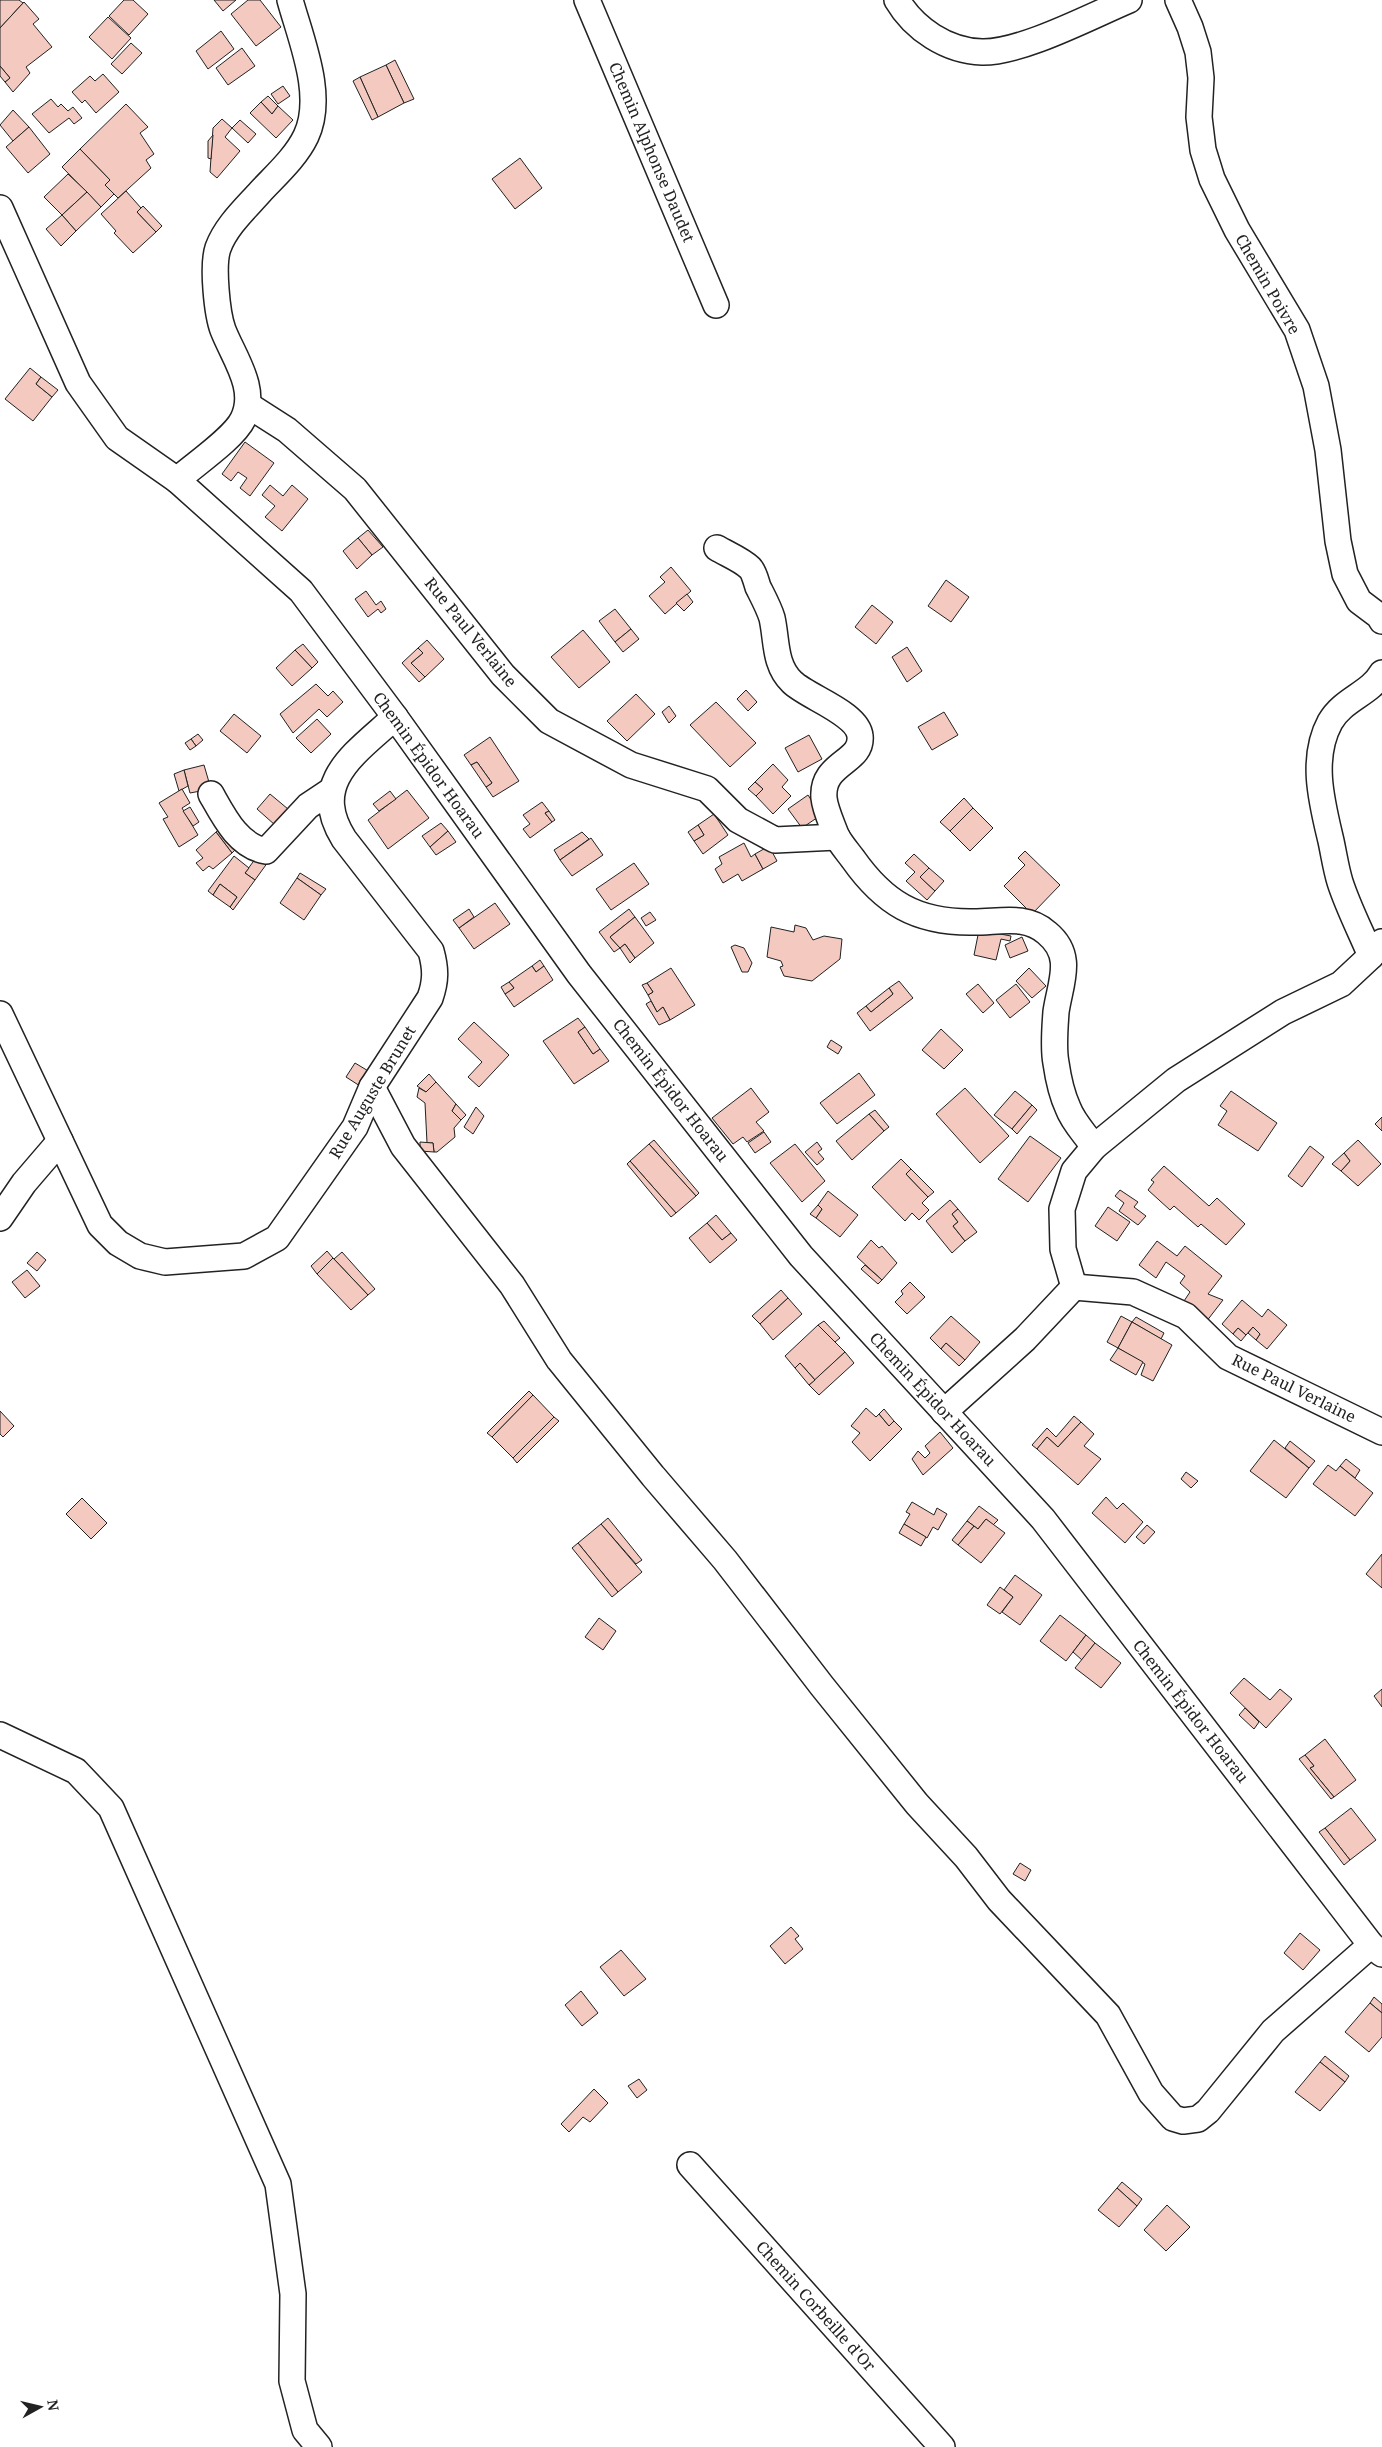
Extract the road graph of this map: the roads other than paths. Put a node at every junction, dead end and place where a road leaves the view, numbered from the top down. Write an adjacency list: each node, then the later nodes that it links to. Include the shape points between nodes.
1 (290, 0): 8 (street, via 312,79 313,117 297,152 232,223 218,249 216,288 222,328 244,375)
2 (587, 0): 7 (street, Chemin Alphonse Daudet)
3 (897, 0): 4 (street, via 924,31 952,47 982,52 1020,46)
4 (1129, 0)
5 (1178, 0): 11 (street, Chemin Poivre, via 1198,52 1202,150 1237,230 1297,330 1316,386 1345,574 1359,600)
6 (0, 208): 9 (street, Chemin Épidor Hoarau, via 78,383 117,438)
7 (716, 305)
8 (248, 405): 9 (street, via 243,420 233,433); 16 (street, Rue Paul Verlaine, via 287,430 355,489 503,676 549,721 631,765 707,789 738,820 775,840)
9 (177, 480): 13 (street, Chemin Épidor Hoarau, via 301,591)
10 (717, 548): 16 (street, via 750,568 772,617 778,659 791,682 849,719 859,730 857,751 836,767 824,788 824,800)
11 (1382, 621)
12 (1382, 673): 17 (street, via 1376,684 1346,702 1330,722 1318,776 1340,882)
13 (395, 717): 14 (street, Rue Auguste Brunet, via 349,760 338,774); 24 (street, Chemin Épidor Hoarau, via 579,974 789,1240)
14 (332, 790): 15 (street, via 308,806 266,851 253,849 243,842); 19 (street, Rue Auguste Brunet, via 331,808 335,825 422,938 431,951 435,967 435,983 430,998)
15 (211, 794)
16 (837, 837): 21 (street, via 883,895 909,912 940,921 1020,920 1036,924 1049,934 1059,947 1064,962 1064,978 1056,1012 1055,1061 1068,1109)
17 (1376, 949): 21 (street, via 1341,984 1283,1012 1176,1080)
18 (0, 1014): 20 (street, Rue Auguste Brunet)
19 (372, 1087): 20 (street, Rue Auguste Brunet, via 355,1127 277,1238 244,1256 166,1262 140,1256 118,1244 100,1225); 27 (street, via 403,1146 512,1285 560,1360 653,1476 726,1560 917,1804 966,1857 999,1900 1108,2016 1151,2093 1173,2118 1183,2121 1198,2119 1208,2111 1273,2031)
20 (60, 1141): 22 (street, via 24,1183)
21 (1094, 1147): 23 (street, via 1074,1171 1062,1210 1063,1249)
22 (0, 1218)
23 (1074, 1286): 24 (street, via 1025,1338); 25 (street, Rue Paul Verlaine, via 1133,1292 1186,1316 1228,1357)
24 (944, 1412): 27 (street, Chemin Épidor Hoarau, via 1043,1519)
25 (1382, 1432)
26 (0, 1735): 29 (street, via 76,1771 111,1808 278,2184 293,2294 292,2381 304,2430)
27 (1377, 1949)
28 (690, 2165): 30 (street, Chemin Corbeille d'Or)
29 (318, 2447)
30 (942, 2447)

